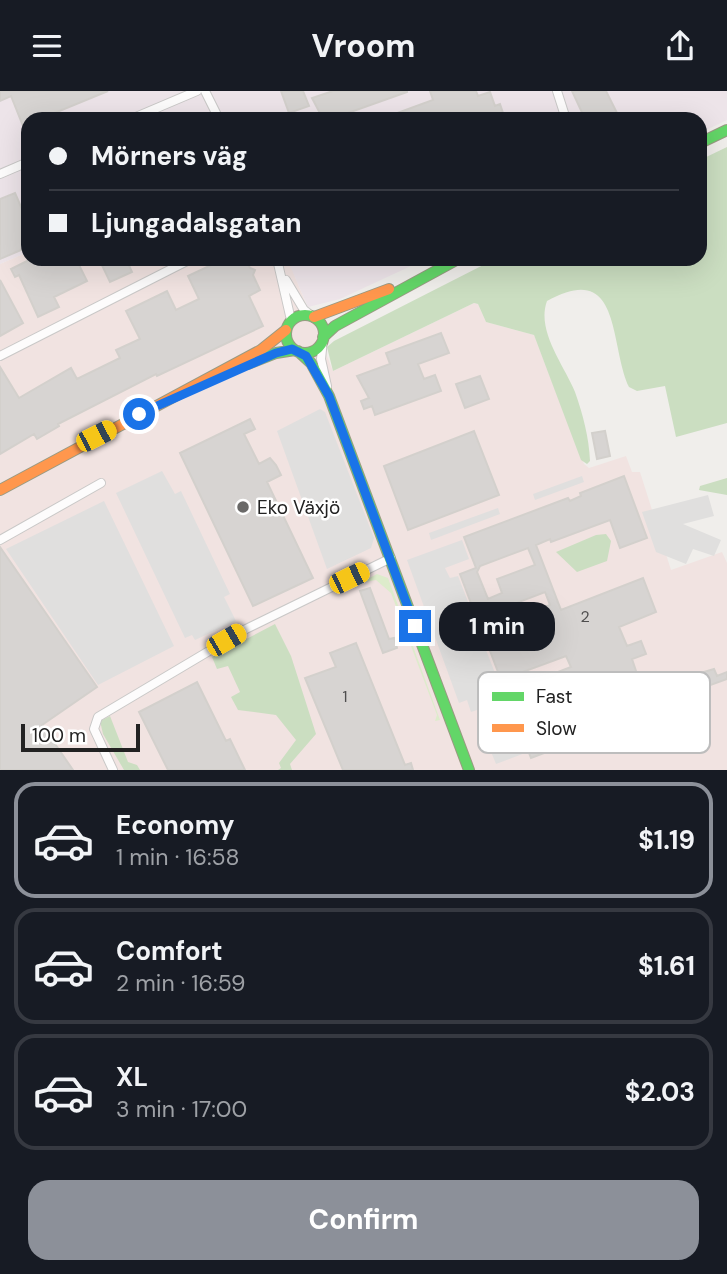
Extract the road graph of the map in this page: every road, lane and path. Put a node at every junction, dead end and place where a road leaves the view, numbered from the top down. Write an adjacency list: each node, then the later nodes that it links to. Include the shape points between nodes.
1 (197, 91): 4 (street)
2 (205, 91): 5 (street)
3 (557, 91): 6 (street)
4 (148, 112)
5 (216, 112)
6 (564, 112)
7 (727, 130): 8 (main road)
8 (707, 140)
9 (21, 165): 10 (street)
10 (0, 174)
11 (177, 266): 20 (street)
12 (280, 266): 15 (street)
13 (444, 266): 16 (main road, via 342,309)
14 (444, 266): 18 (main road, via 335,326)
15 (283, 275): 16 (street, via 304,310); 17 (street)
16 (313, 316): 17 (main road, via 297,316); 18 (main road, via 322,325)
17 (288, 325): 19 (main road, via 288,342); 21 (main road, via 261,350)
18 (323, 338): 19 (main road, via 312,351); 22 (street, via 321,359)
19 (297, 351): 21 (main road, via 276,353); 22 (main road, via 311,363)
20 (0, 356)
21 (191, 388): 24 (main road)
22 (329, 396): 26 (main road)
23 (100, 483): 25 (street)
24 (0, 490)
25 (0, 540)
26 (391, 558): 27 (street, via 246,629 98,717 94,729); 28 (main road)
27 (113, 770)
28 (469, 770)

